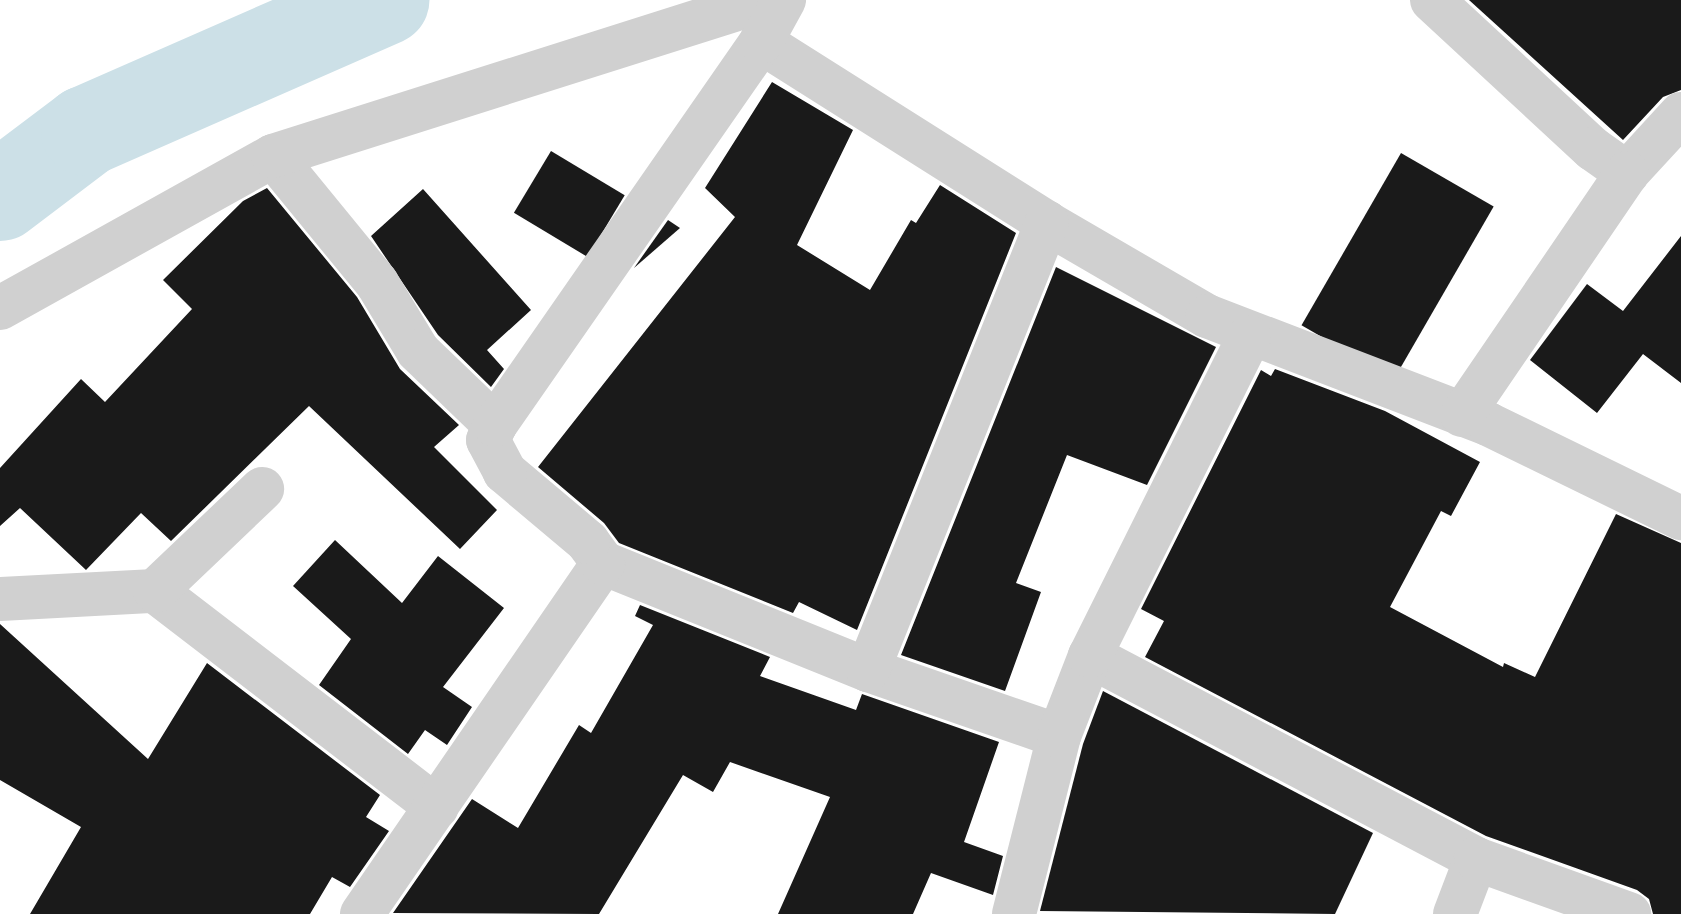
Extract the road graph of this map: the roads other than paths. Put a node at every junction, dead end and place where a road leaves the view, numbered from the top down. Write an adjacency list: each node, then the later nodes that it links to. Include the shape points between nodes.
1 (784, 0): 3 (street)
2 (1432, 0): 6 (street, via 1593,149)
3 (763, 21): 5 (street); 7 (street); 11 (street)
4 (1681, 114): 6 (street)
5 (273, 156): 8 (street); 11 (street, via 377,283 418,351)
6 (1627, 173): 10 (street)
7 (1047, 223): 9 (street); 18 (street)
8 (0, 308)
9 (1249, 337): 10 (street); 17 (street)
10 (1462, 415): 13 (street)
11 (495, 425): 14 (street, via 488,440 505,472 588,542)
12 (262, 489): 15 (street)
13 (1681, 518)
14 (603, 563): 18 (street); 20 (street)
15 (155, 591): 16 (street); 20 (street)
16 (5, 593)
17 (1090, 656): 19 (street); 21 (street)
18 (868, 670): 19 (street)
19 (1059, 736): 23 (street)
20 (437, 807): 22 (street)
21 (1476, 859): 24 (street); 25 (street)
22 (362, 914)
23 (1014, 914)
24 (1455, 914)
25 (1629, 914)

